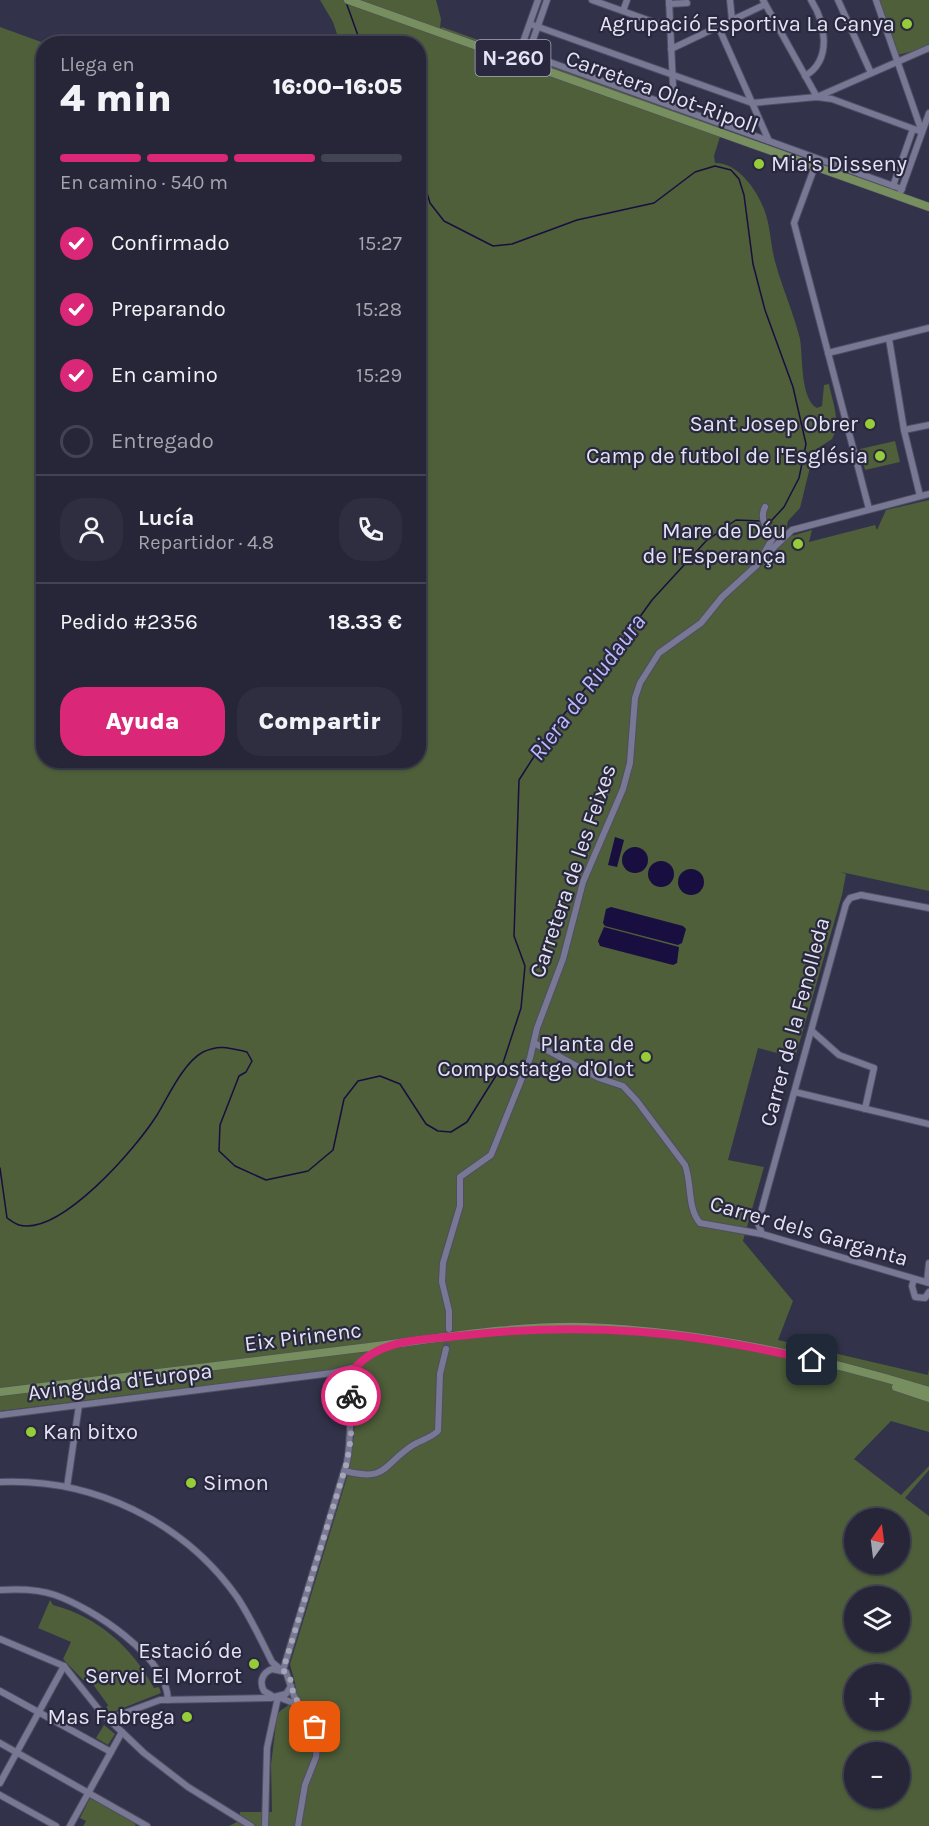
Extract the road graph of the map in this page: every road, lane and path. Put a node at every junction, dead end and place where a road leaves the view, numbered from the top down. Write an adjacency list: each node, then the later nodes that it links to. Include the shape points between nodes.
1 (348, 0): 21 (main road, Carretera Olot-Ripoll / N-260)
2 (538, 0): 15 (street)
3 (547, 0): 17 (street)
4 (592, 0): 13 (street)
5 (627, 0): 13 (street)
6 (730, 0): 14 (street)
7 (838, 0): 24 (street)
8 (876, 0): 23 (street)
9 (813, 1): 26 (street, via 825,35 819,60)
10 (669, 2): 12 (street); 18 (street)
11 (764, 2): 14 (street); 26 (street)
12 (687, 3)
13 (623, 10): 18 (street)
14 (732, 20): 16 (street)
15 (530, 24): 17 (street); 21 (street)
16 (718, 26): 20 (street); 28 (street)
17 (537, 27): 22 (street); 25 (street)
18 (670, 28): 20 (street)
19 (929, 48): 23 (street)
20 (671, 49): 25 (street)
21 (519, 52): 22 (street); 34 (main road, Carretera Olot-Ripoll / N-260)
22 (528, 54): 29 (street)
23 (896, 62): 24 (street); 32 (street)
24 (870, 73): 27 (street)
25 (673, 76): 28 (street); 29 (street)
26 (805, 76): 27 (street)
27 (817, 96): 28 (street); 31 (street)
28 (752, 103): 33 (street)
29 (674, 107): 33 (street)
30 (929, 113): 32 (street)
31 (913, 129): 32 (street); 35 (street)
32 (922, 132): 36 (street)
33 (769, 141): 35 (street)
34 (815, 166): 36 (main road, Carretera Olot-Ripoll / N-260); 40 (street, via 794,223)
35 (893, 186): 36 (street)
36 (901, 193): 37 (main road, Carretera Olot-Ripoll / N-260)
37 (929, 207)
38 (929, 328): 39 (street)
39 (889, 339): 40 (street); 42 (street)
40 (828, 353): 46 (street)
41 (929, 425): 42 (street)
42 (904, 430): 44 (street)
43 (929, 494): 44 (street)
44 (920, 496): 46 (street)
45 (765, 507): 47 (street, Carretera de les Feixes, via 762,516 774,536)
46 (869, 509): 47 (street, via 792,530)
47 (757, 565): 50 (street, Carretera de les Feixes, via 701,623 659,653 640,683 623,789 583,882 563,958)
48 (929, 909): 49 (street, Carrer de la Fenolleda, via 861,894 850,898)
49 (812, 1031): 51 (street, Carrer de la Fenolleda); 52 (street, via 839,1055 873,1068)
50 (534, 1042): 54 (street, Carrer dels Garganta, via 599,1078 623,1086 637,1101 685,1165 693,1209 700,1223); 59 (street, Carretera de les Feixes, via 491,1155 460,1176 460,1206 443,1263)
51 (795, 1092): 52 (street); 54 (street, Carrer de la Fenolleda, via 758,1223)
52 (866, 1109): 53 (street)
53 (929, 1124)
54 (762, 1234): 56 (street, Carrer dels Garganta)
55 (929, 1263): 57 (street)
56 (914, 1279): 57 (street, Carrer dels Garganta); 58 (street, Carrer dels Garganta, via 915,1297 921,1299)
57 (928, 1282)
58 (929, 1292)
59 (449, 1329)
60 (396, 1344): 62 (street, Avinguda d'Europa, via 375,1351); 63 (main road, Eix Pirinenc, via 506,1330 610,1328 715,1340); 66 (main road, Eix Pirinenc)
61 (446, 1348): 71 (street, via 440,1374 438,1431 413,1445 379,1473 365,1476)
62 (356, 1367): 64 (street, Avinguda d'Europa); 68 (street)
63 (847, 1369): 65 (main road, Eix Pirinenc); 67 (main road)
64 (316, 1375): 68 (street, Avinguda d'Europa, via 340,1378 347,1384); 69 (street, Avinguda d'Europa)
65 (929, 1390)
66 (0, 1392)
67 (929, 1398)
68 (351, 1401): 71 (street, via 351,1437)
69 (79, 1405): 70 (street, Avinguda d'Europa); 73 (street)
70 (0, 1415)
71 (345, 1471): 78 (street)
72 (0, 1482): 73 (street)
73 (67, 1487): 76 (street, via 126,1506 190,1546 236,1595)
74 (0, 1590): 85 (street, via 52,1594 103,1618 150,1661 163,1682)
75 (0, 1639): 77 (street)
76 (266, 1649): 78 (street); 79 (street)
77 (64, 1666): 87 (street); 88 (street)
78 (281, 1669): 79 (street); 81 (street, via 289,1675)
79 (266, 1672): 80 (street)
80 (261, 1683): 83 (street, via 267,1694); 84 (street, via 257,1693)
81 (291, 1686): 83 (street, via 286,1694); 86 (street)
82 (0, 1691): 87 (street)
83 (276, 1697): 84 (street); 86 (street); 100 (street, via 267,1748)
84 (244, 1698): 85 (street)
85 (168, 1700): 88 (street)
86 (300, 1705): 101 (street, via 315,1727 318,1740)
87 (38, 1712): 91 (street); 92 (street)
88 (108, 1719): 89 (street)
89 (122, 1732): 92 (street); 99 (street, via 168,1773)
90 (0, 1743): 91 (street)
91 (16, 1752): 93 (street); 94 (street)
92 (111, 1752): 94 (street)
93 (0, 1783)
94 (88, 1793): 97 (street); 98 (street)
95 (0, 1795): 96 (street)
96 (56, 1826)
97 (70, 1826)
98 (147, 1826)
99 (251, 1826)
100 (266, 1826)
101 (298, 1826)

